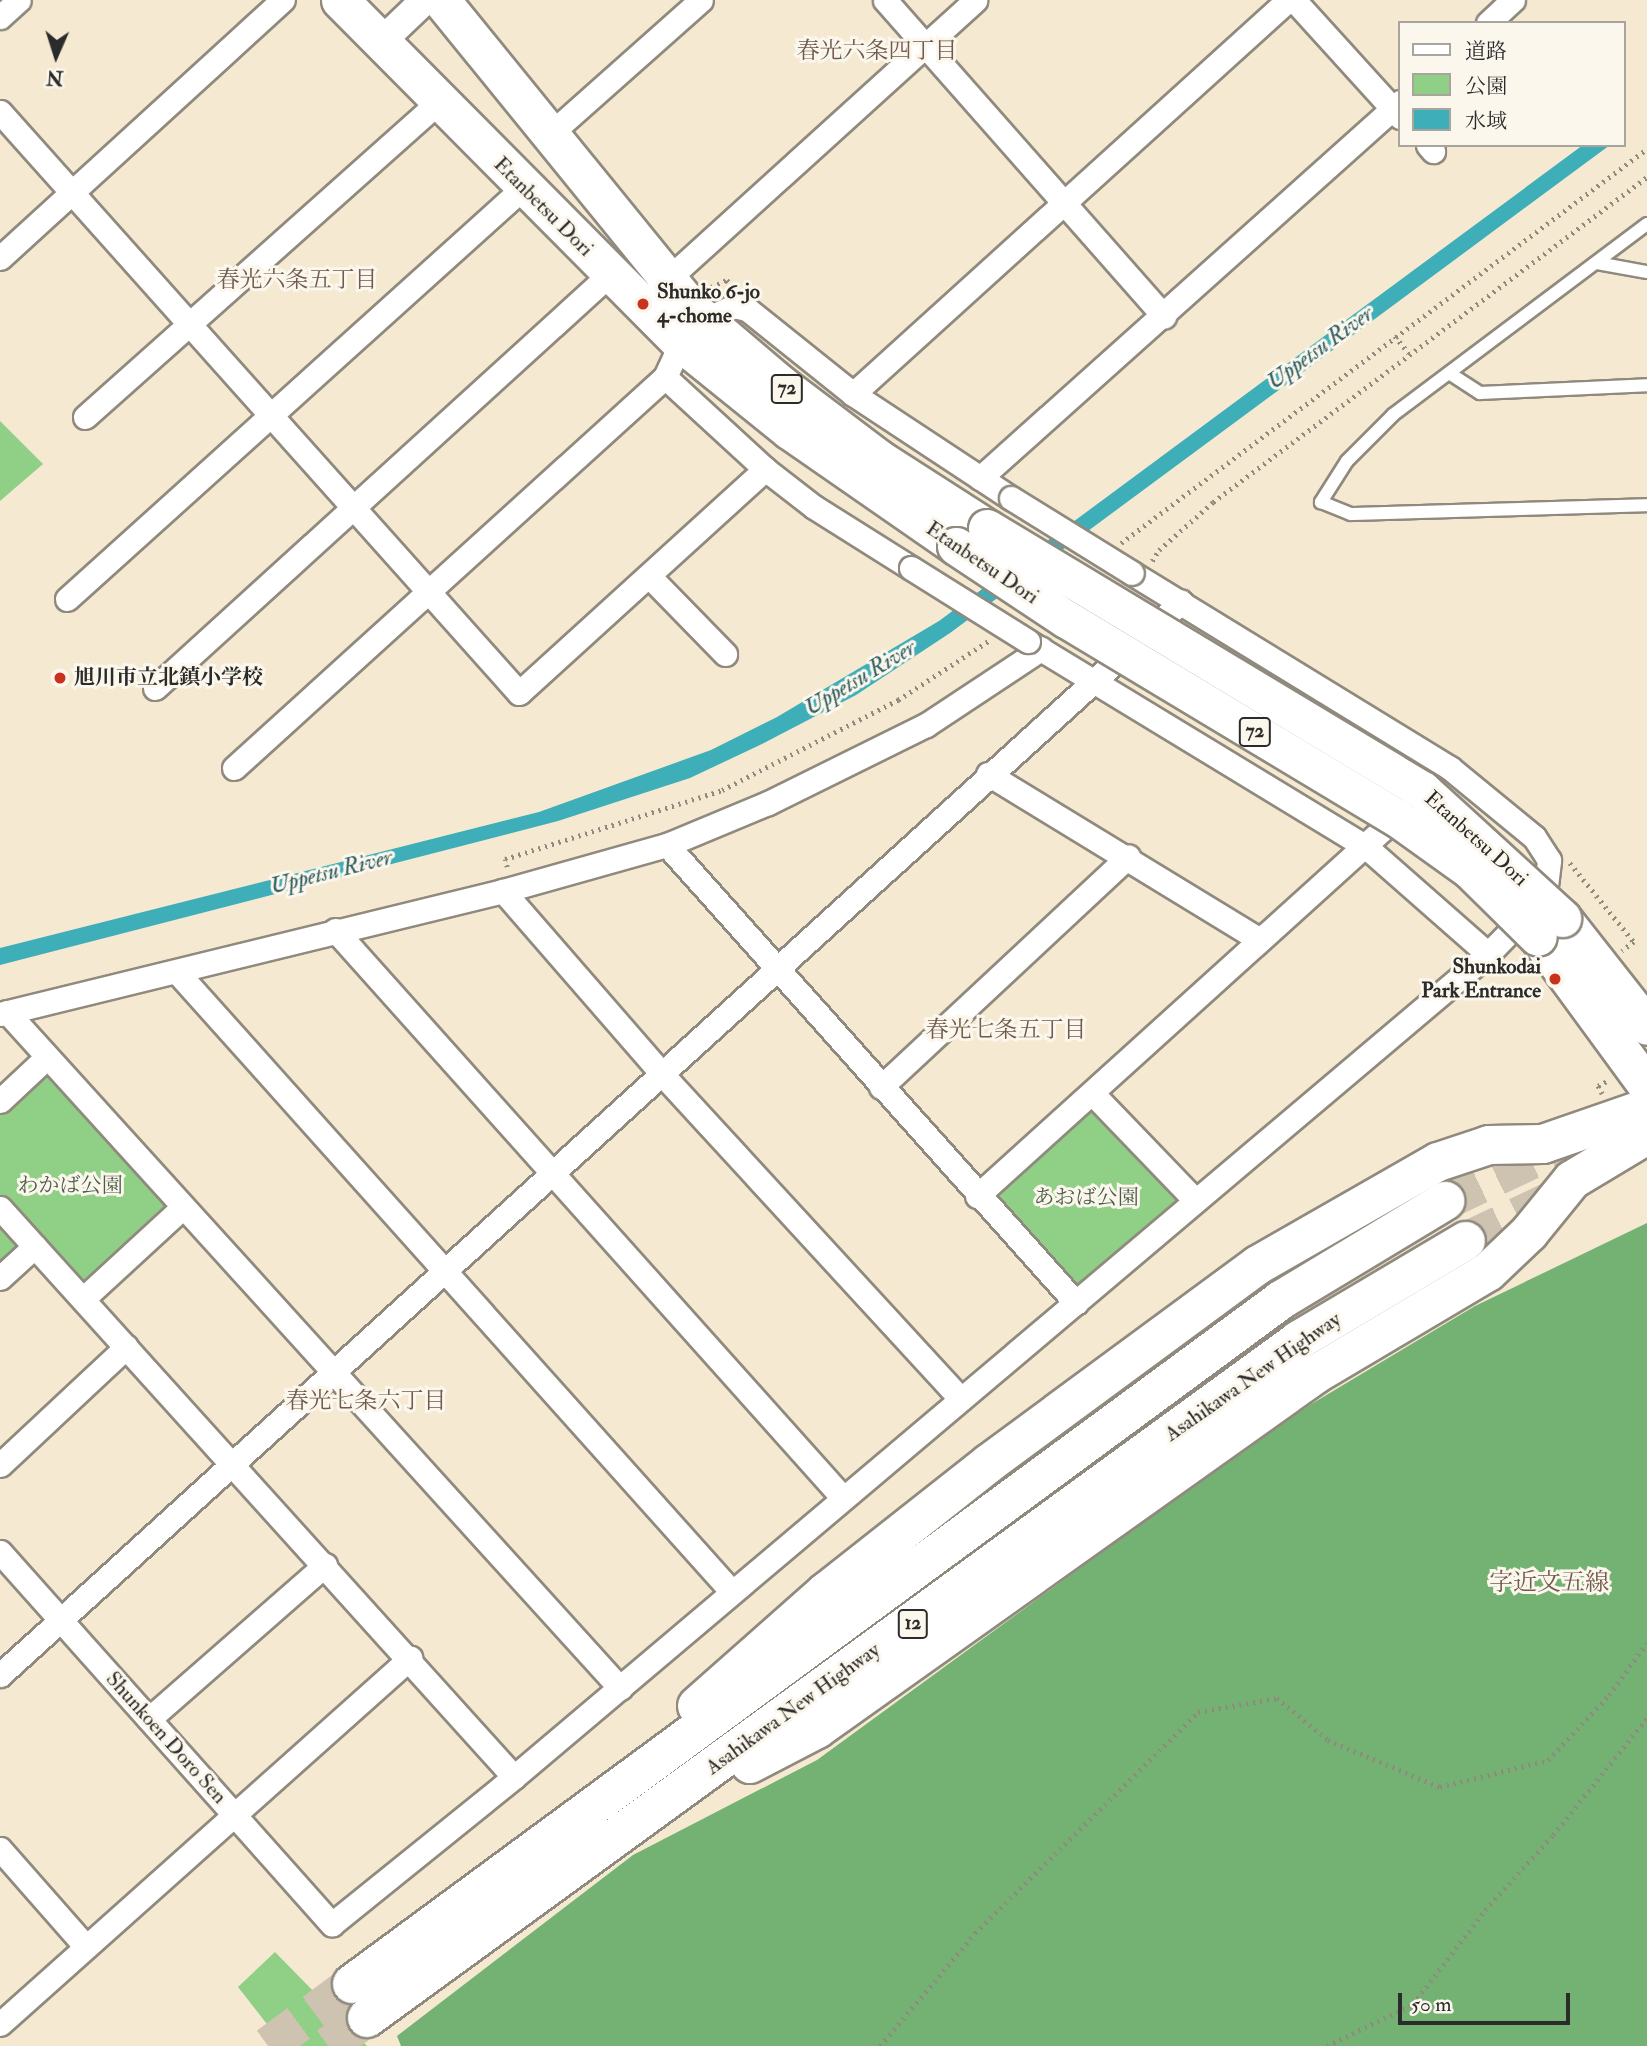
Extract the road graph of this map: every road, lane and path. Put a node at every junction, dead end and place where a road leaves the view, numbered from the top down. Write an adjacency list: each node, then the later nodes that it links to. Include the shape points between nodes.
1 (19, 0): 12 (street)
2 (283, 0): 22 (street)
3 (340, 0): 14 (main road, Etanbetsu Dori / 72)
4 (425, 0): 14 (street)
5 (441, 0): 19 (main road, Etanbetsu Dori / 72)
6 (701, 0): 19 (street)
7 (885, 0): 15 (street)
8 (975, 0): 15 (street)
9 (1288, 0): 23 (street)
10 (1294, 0): 17 (street)
11 (1513, 0): 13 (street)
12 (0, 17)
13 (1490, 21)
14 (380, 43): 16 (main road, Etanbetsu Dori / 72)
15 (925, 45): 23 (street); 29 (street)
16 (439, 102): 21 (main road, Etanbetsu Dori / 72); 31 (street)
17 (1398, 109): 30 (street)
18 (0, 112): 22 (street)
19 (549, 135): 29 (main road, Etanbetsu Dori / 72)
20 (1647, 177): 34 (path)
21 (524, 187): 28 (main road, Etanbetsu Dori / 72); 39 (street)
22 (70, 192): 25 (street); 31 (street)
23 (1065, 200): 30 (street); 38 (street)
24 (1647, 224): 26 (lane)
25 (0, 258)
26 (1597, 263): 27 (lane); 35 (lane)
27 (1647, 272)
28 (610, 274): 29 (main road, Etanbetsu Dori / 72); 43 (street)
29 (654, 292): 32 (main road, Etanbetsu Dori / 72)
30 (1164, 317): 42 (street)
31 (192, 323): 39 (street); 40 (street)
32 (693, 332): 36 (street); 38 (street, via 734,306 747,309); 62 (main road, Etanbetsu Dori / 72, bridge, via 877,458 971,537 1422,790)
33 (1395, 337): 34 (path)
34 (1409, 353): 45 (path, via 1213,502)
35 (1449, 373): 37 (lane, via 1480,393); 44 (lane, via 1393,415 1346,461 1321,502 1351,514)
36 (665, 377): 41 (street); 47 (street)
37 (1647, 385)
38 (853, 394): 42 (street)
39 (271, 414): 43 (street); 48 (street)
40 (85, 417)
41 (765, 469): 46 (street); 50 (street, bridge, via 814,507)
42 (980, 478): 45 (street, bridge)
43 (352, 505): 47 (street); 53 (street)
44 (1647, 505)
45 (1140, 572): 49 (street)
46 (649, 576): 47 (street, via 519,693); 51 (street)
47 (430, 593): 54 (street)
48 (67, 599)
49 (1181, 602): 52 (street); 55 (street)
50 (1034, 645): 52 (street); 57 (street, via 926,725 768,803)
51 (725, 653)
52 (1097, 683): 56 (street); 58 (street)
53 (155, 688)
54 (234, 768)
55 (1450, 768): 58 (street); 66 (street, via 1534,837 1549,860 1546,886 1538,902)
56 (988, 774): 59 (street); 67 (street)
57 (667, 845): 60 (street); 67 (street)
58 (1365, 846): 64 (street); 66 (street)
59 (1128, 857): 64 (street); 74 (street)
60 (503, 891): 63 (street); 72 (street)
61 (1591, 891): 65 (path)
62 (1550, 928): 70 (main road, Etanbetsu Dori / 72); 73 (main road, Etanbetsu Dori / 72)
63 (335, 930): 68 (street); 79 (street)
64 (1258, 939): 75 (street)
65 (1634, 942)
66 (1488, 954): 81 (street)
67 (776, 970): 72 (street); 74 (street)
68 (177, 972): 69 (street); 87 (street)
69 (3, 1013): 71 (street)
70 (1647, 1026)
71 (47, 1057): 76 (street); 83 (street)
72 (661, 1073): 79 (street); 93 (street)
73 (1647, 1086)
74 (881, 1087): 80 (street)
75 (1093, 1094): 80 (street); 81 (street)
76 (0, 1101)
77 (1647, 1108): 109 (highway, 12, via 1543,1144 1489,1145 1438,1162 1258,1265 988,1464 826,1592)
78 (1647, 1135): 110 (highway, 12, via 1572,1180 1488,1272 1315,1374 817,1729)
79 (553, 1170): 87 (street); 96 (street)
80 (977, 1196): 90 (street)
81 (1195, 1200): 90 (street)
82 (1445, 1201): 109 (highway, Asahikawa New Highway / 12, via 1281,1300)
83 (183, 1207): 89 (street); 92 (street)
84 (0, 1208): 86 (street)
85 (1466, 1241): 110 (highway, Asahikawa New Highway / 12, via 1299,1340)
86 (35, 1247): 88 (street); 89 (street)
87 (444, 1270): 92 (street); 99 (street)
88 (0, 1278)
89 (84, 1298): 91 (street)
90 (1076, 1303): 93 (street)
91 (126, 1347): 94 (street); 95 (street)
92 (334, 1369): 94 (street); 104 (street)
93 (961, 1399): 96 (street)
94 (230, 1463): 98 (street); 100 (street)
95 (0, 1465)
96 (843, 1498): 99 (street)
97 (0, 1552): 100 (street, Shunkoen Doro Sen)
98 (325, 1565): 102 (street); 106 (street)
99 (732, 1592): 104 (street)
100 (62, 1619): 103 (street); 106 (street, Shunkoen Doro Sen)
101 (1647, 1643): 114 (path, via 1609,1695 1548,1760 1440,1787 1328,1740 1277,1698 1198,1712 975,1933)
102 (410, 1658): 107 (street); 108 (street)
103 (0, 1675)
104 (620, 1688): 107 (street)
105 (1647, 1718): 115 (path, via 1553,1835 1485,1910 1413,2004)
106 (149, 1719): 108 (street, Shunkoen Doro Sen)
107 (514, 1777): 108 (street, Shunkoen Doro Sen, via 332,1924)
108 (236, 1816): 112 (street)
109 (579, 1818): 110 (highway, Asahikawa New Highway / 12, via 360,2001)
110 (626, 1829)
111 (0, 1849): 112 (street)
112 (86, 1947): 113 (street)
113 (0, 2024)
114 (880, 2046)
115 (1327, 2046)

